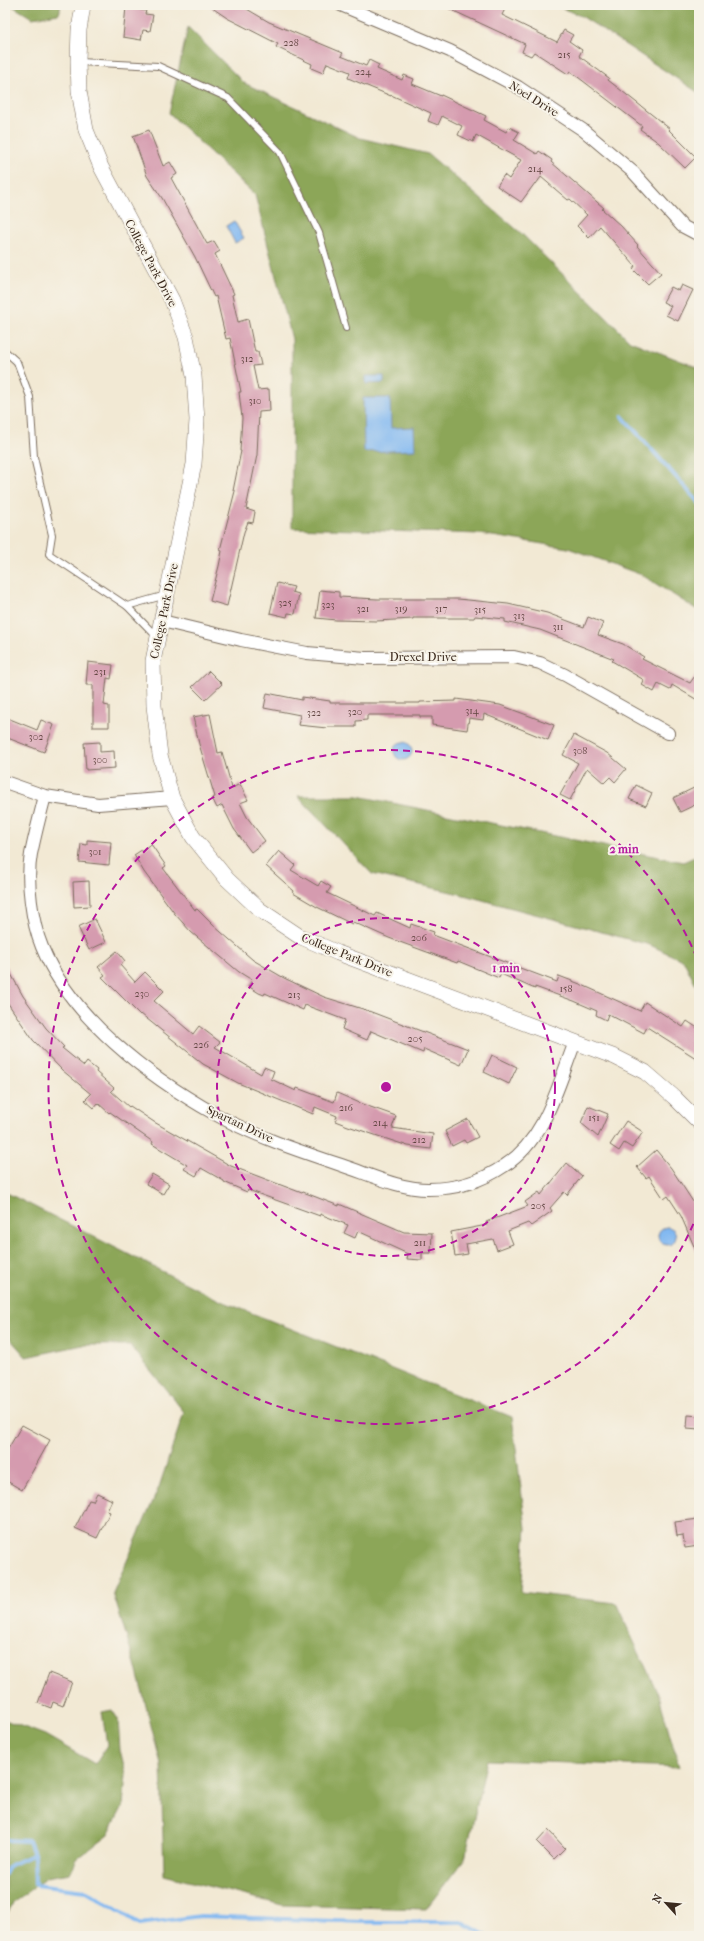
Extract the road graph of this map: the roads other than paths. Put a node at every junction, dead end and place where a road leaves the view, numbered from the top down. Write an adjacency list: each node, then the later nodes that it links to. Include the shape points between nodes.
1 (83, 5): 3 (street, College Park Drive)
2 (341, 5): 4 (street, Noel Drive, via 450,51 518,87 583,130 634,172 682,226)
3 (78, 62): 5 (lane, via 158,66 228,98 280,152 319,233); 7 (street, College Park Drive, via 79,91 86,130 101,167 172,300 186,337 194,376 197,420 194,464)
4 (699, 235)
5 (346, 328)
6 (5, 351): 8 (lane, via 17,362 30,397 34,457 52,535 49,554)
7 (168, 595): 8 (lane); 9 (street, College Park Drive)
8 (127, 606): 10 (lane)
9 (162, 621): 10 (street, College Park Drive); 11 (street, Drexel Drive, via 307,653 365,658 514,657 540,663 565,675)
10 (158, 638): 14 (street, College Park Drive, via 153,661 154,706 160,755)
11 (668, 733)
12 (5, 782): 13 (street)
13 (45, 796): 14 (street, via 98,804); 15 (street, Spartan Drive, via 30,857 30,891 41,947 78,1006 99,1029 135,1060 214,1114 309,1154 396,1184 426,1189 453,1188 482,1179 505,1166 524,1150 542,1125)
14 (172, 798): 15 (street, College Park Drive, via 193,837 227,879 260,910 299,936)
15 (575, 1042): 16 (street, College Park Drive, via 645,1072)
16 (699, 1122)

